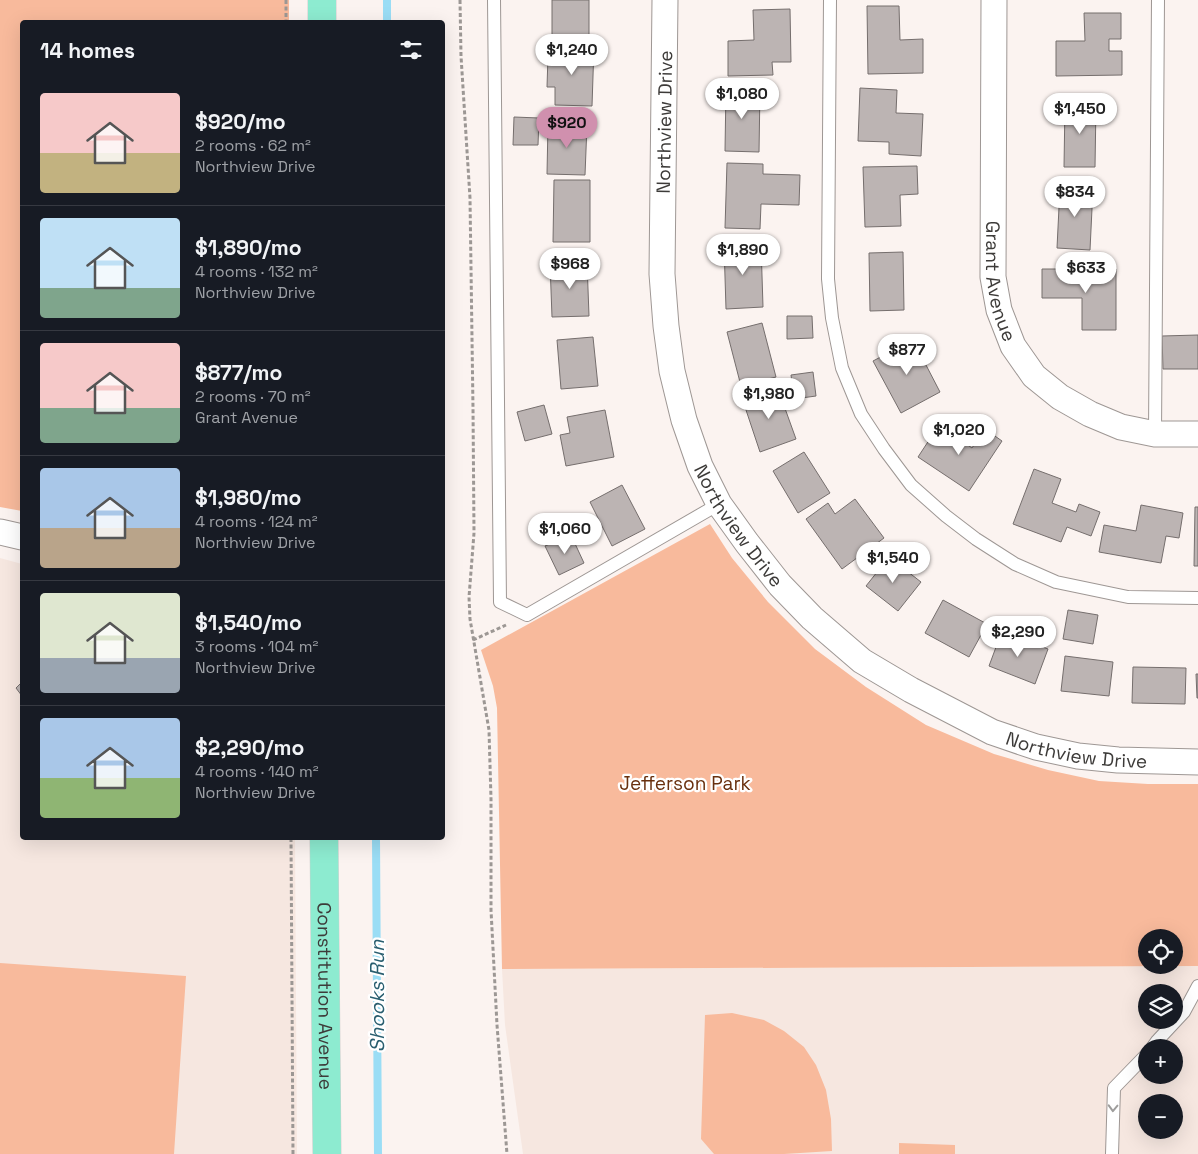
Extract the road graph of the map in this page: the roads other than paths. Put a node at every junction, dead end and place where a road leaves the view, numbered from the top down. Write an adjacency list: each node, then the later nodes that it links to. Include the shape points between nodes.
1 (322, 0): 7 (main road)
2 (494, 0): 10 (lane, via 500,602 527,615)
3 (665, 0): 10 (street, Northview Drive, via 662,274 666,326 672,371 684,420 700,466)
4 (830, 0): 13 (lane, via 828,279 842,368 861,414 911,485 976,539 1015,564 1056,582 1128,596)
5 (994, 0): 8 (street, Grant Avenue, via 993,277 998,310 1013,346 1034,376 1060,397 1113,424)
6 (1158, 0): 8 (lane)
7 (322, 20)
8 (1155, 434): 9 (street, Grant Avenue)
9 (1198, 434)
10 (719, 504): 14 (street, Northview Drive, via 780,585 812,618 862,661 911,690 992,732 1036,747 1118,760)
11 (0, 532): 12 (street)
12 (20, 537)
13 (1198, 598)
14 (1198, 762)
15 (324, 840): 19 (main road, Constitution Avenue)
16 (1198, 986): 17 (lane, via 1184,1012)
17 (1159, 1039)
18 (1138, 1063): 20 (lane, one-way to 20, via 1114,1088)
19 (327, 1154)
20 (1112, 1154)

